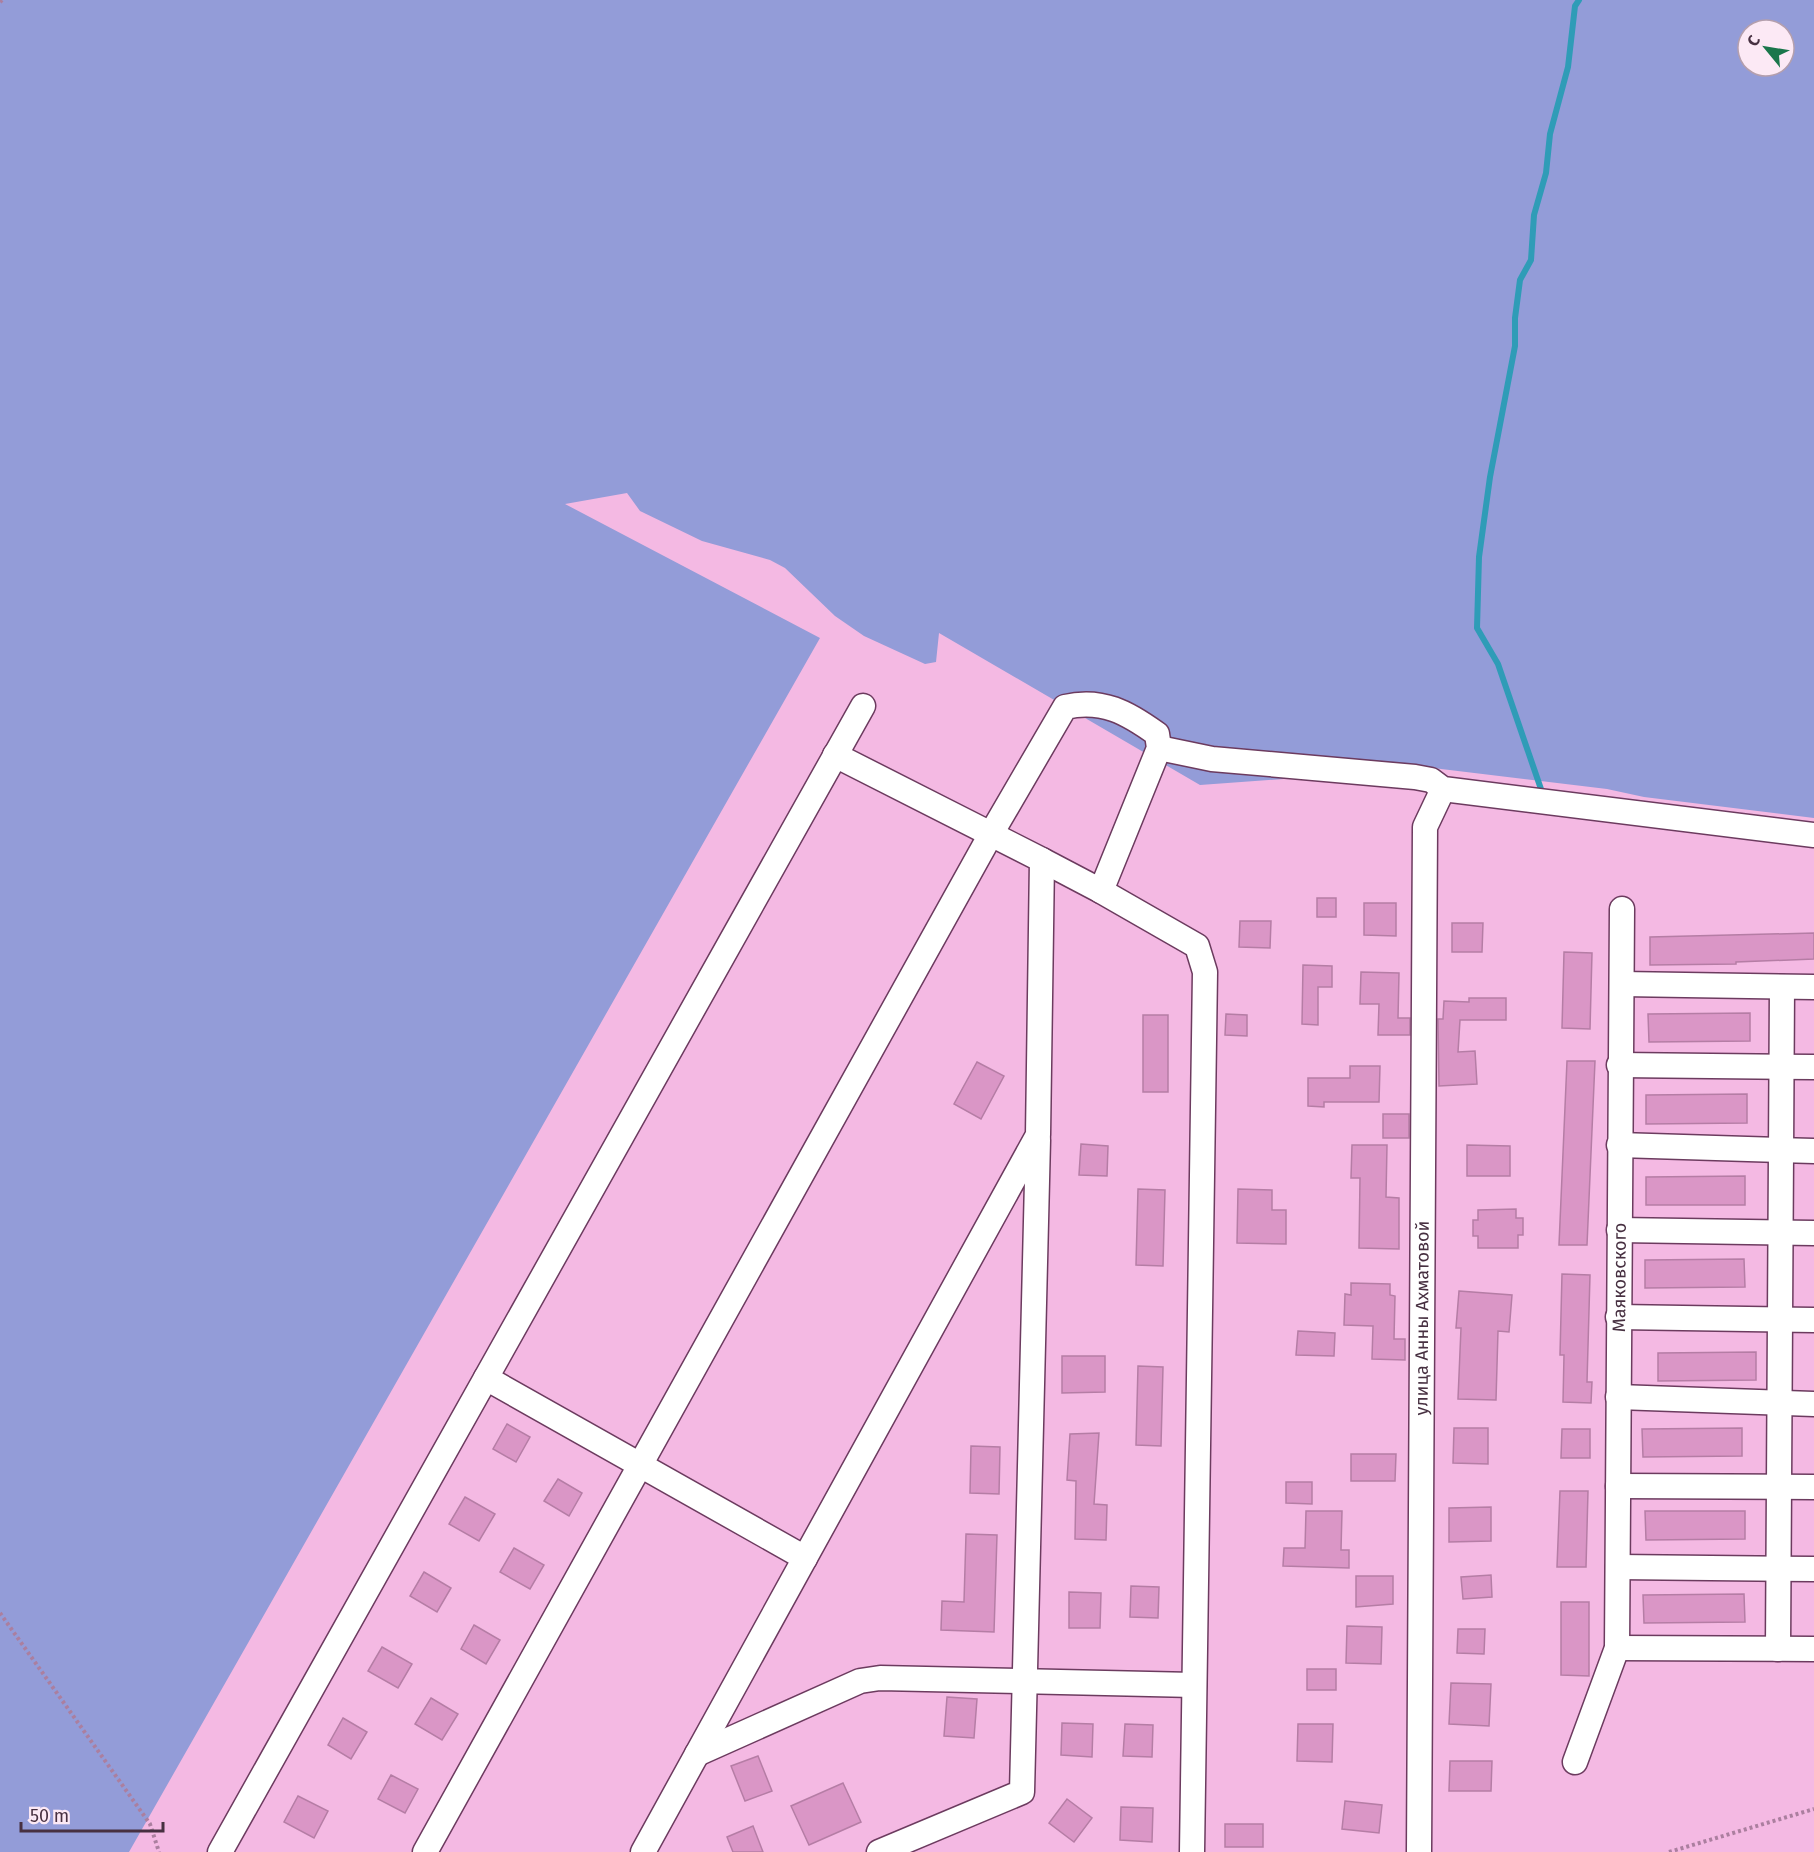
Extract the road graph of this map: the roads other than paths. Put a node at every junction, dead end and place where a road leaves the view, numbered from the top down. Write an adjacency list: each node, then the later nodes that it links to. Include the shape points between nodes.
1 (863, 706): 3 (lane)
2 (1159, 748): 4 (lane, via 1212,759 1414,777 1431,780); 5 (lane, via 1157,734 1111,707 1083,702 1065,707); 8 (lane)
3 (835, 755): 5 (lane); 26 (lane)
4 (1443, 789): 6 (lane); 50 (lane, улица Анны Ахматовой, via 1425,827)
5 (991, 834): 7 (lane); 30 (lane)
6 (1814, 835)
7 (1042, 860): 8 (lane); 16 (lane)
8 (1101, 891): 42 (lane, via 1197,946 1204,972)
9 (1622, 909): 10 (lane, Маяковского)
10 (1622, 984): 11 (lane); 13 (lane, Маяковского)
11 (1782, 987): 12 (lane); 15 (lane)
12 (1814, 987)
13 (1619, 1065): 15 (lane); 17 (lane, Маяковского)
14 (1814, 1066): 15 (lane)
15 (1781, 1067): 18 (lane)
16 (1038, 1135): 34 (lane); 41 (lane)
17 (1618, 1145): 18 (lane); 20 (lane, Маяковского)
18 (1780, 1151): 19 (lane); 21 (lane)
19 (1814, 1151)
20 (1618, 1230): 21 (lane); 23 (lane, Маяковского)
21 (1780, 1233): 22 (lane); 24 (lane)
22 (1814, 1233)
23 (1618, 1317): 24 (lane); 27 (lane, Маяковского)
24 (1780, 1320): 25 (lane); 28 (lane)
25 (1814, 1320)
26 (486, 1378): 30 (lane); 45 (lane)
27 (1618, 1397): 28 (lane); 31 (lane, Маяковского)
28 (1781, 1403): 29 (lane); 32 (lane)
29 (1814, 1404)
30 (641, 1464): 34 (lane); 46 (lane)
31 (1618, 1486): 32 (lane); 35 (lane, Маяковского)
32 (1780, 1487): 33 (lane); 36 (lane)
33 (1814, 1487)
34 (805, 1558): 43 (lane)
35 (1618, 1567): 36 (lane); 38 (lane, Маяковского)
36 (1778, 1569): 37 (lane); 39 (lane)
37 (1814, 1569)
38 (1617, 1648): 39 (lane); 44 (lane, Маяковского)
39 (1779, 1649): 40 (lane)
40 (1814, 1649)
41 (1025, 1680): 42 (lane); 43 (lane, via 860,1681); 48 (lane, via 1022,1792)
42 (1194, 1685): 49 (lane)
43 (697, 1754): 47 (lane)
44 (1575, 1762)
45 (220, 1852)
46 (425, 1852)
47 (643, 1852)
48 (879, 1852)
49 (1191, 1852)
50 (1419, 1852)

